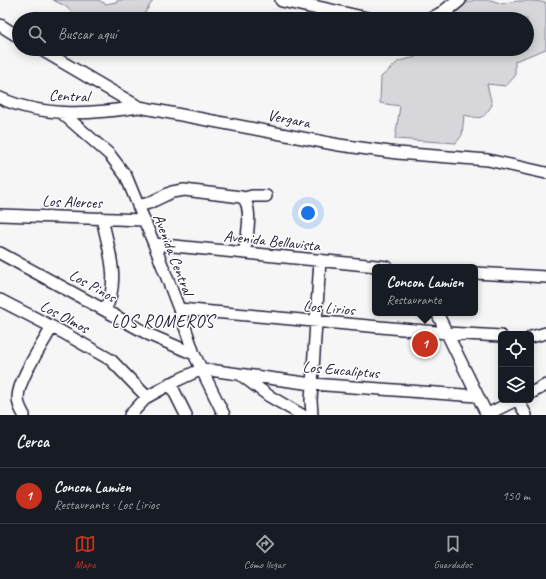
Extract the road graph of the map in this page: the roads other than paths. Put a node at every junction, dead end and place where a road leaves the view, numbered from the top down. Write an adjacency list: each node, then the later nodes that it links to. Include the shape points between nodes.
1 (282, 0): 3 (main road)
2 (459, 0): 4 (main road)
3 (336, 12)
4 (444, 12)
5 (0, 25): 6 (street)
6 (12, 32)
7 (52, 56): 9 (street, Vergara)
8 (0, 98): 10 (street, Central, via 31,108)
9 (139, 107): 10 (street, Central, via 107,112); 11 (street, Vergara, via 339,145 397,153 488,160)
10 (62, 112): 14 (street, Avenida Central, via 117,162 130,184)
11 (546, 172)
12 (266, 196): 13 (street)
13 (244, 198): 14 (street, via 184,190 172,192); 20 (street, via 249,210)
14 (138, 206): 17 (street, Avenida Central)
15 (0, 215): 16 (street, Los Alerces)
16 (102, 218): 17 (street, Los Alerces); 27 (street, via 114,281 112,296)
17 (144, 220): 18 (street, Avenida Central)
18 (154, 244): 20 (street, Avenida Bellavista); 26 (street, Avenida Central)
19 (0, 253): 27 (street, Los Pinos)
20 (244, 253): 21 (street, Avenida Bellavista)
21 (320, 260): 22 (street, Avenida Bellavista); 29 (street)
22 (372, 265)
23 (478, 273): 24 (street)
24 (546, 277)
25 (0, 300): 30 (street, Los Olmos)
26 (179, 309): 29 (street, Los Lirios); 35 (street, Avenida Central)
27 (105, 310): 35 (street, Los Pinos, via 150,335)
28 (438, 316): 31 (street)
29 (316, 322): 31 (street, Los Lirios); 39 (street)
30 (52, 327): 43 (street, Los Olmos, via 111,360); 46 (street, via 21,383 18,396)
31 (447, 333): 33 (street, Los Lirios); 42 (street)
32 (546, 333): 34 (street)
33 (498, 336)
34 (534, 336)
35 (194, 354): 36 (street, Avenida Central)
36 (202, 369): 37 (street, Los Eucaliptus); 38 (street); 49 (street, Avenida Central)
37 (240, 374): 39 (street, Los Eucaliptus); 50 (street, via 269,396)
38 (170, 383): 43 (street); 48 (street)
39 (312, 384): 42 (street, Los Eucaliptus); 51 (street)
40 (546, 385): 41 (street)
41 (534, 391)
42 (477, 396): 52 (street)
43 (147, 397): 47 (street)
44 (511, 403): 52 (street)
45 (519, 403): 53 (street)
46 (20, 414)
47 (130, 415)
48 (186, 415)
49 (224, 415)
50 (302, 415)
51 (312, 415)
52 (487, 415)
53 (526, 415)

